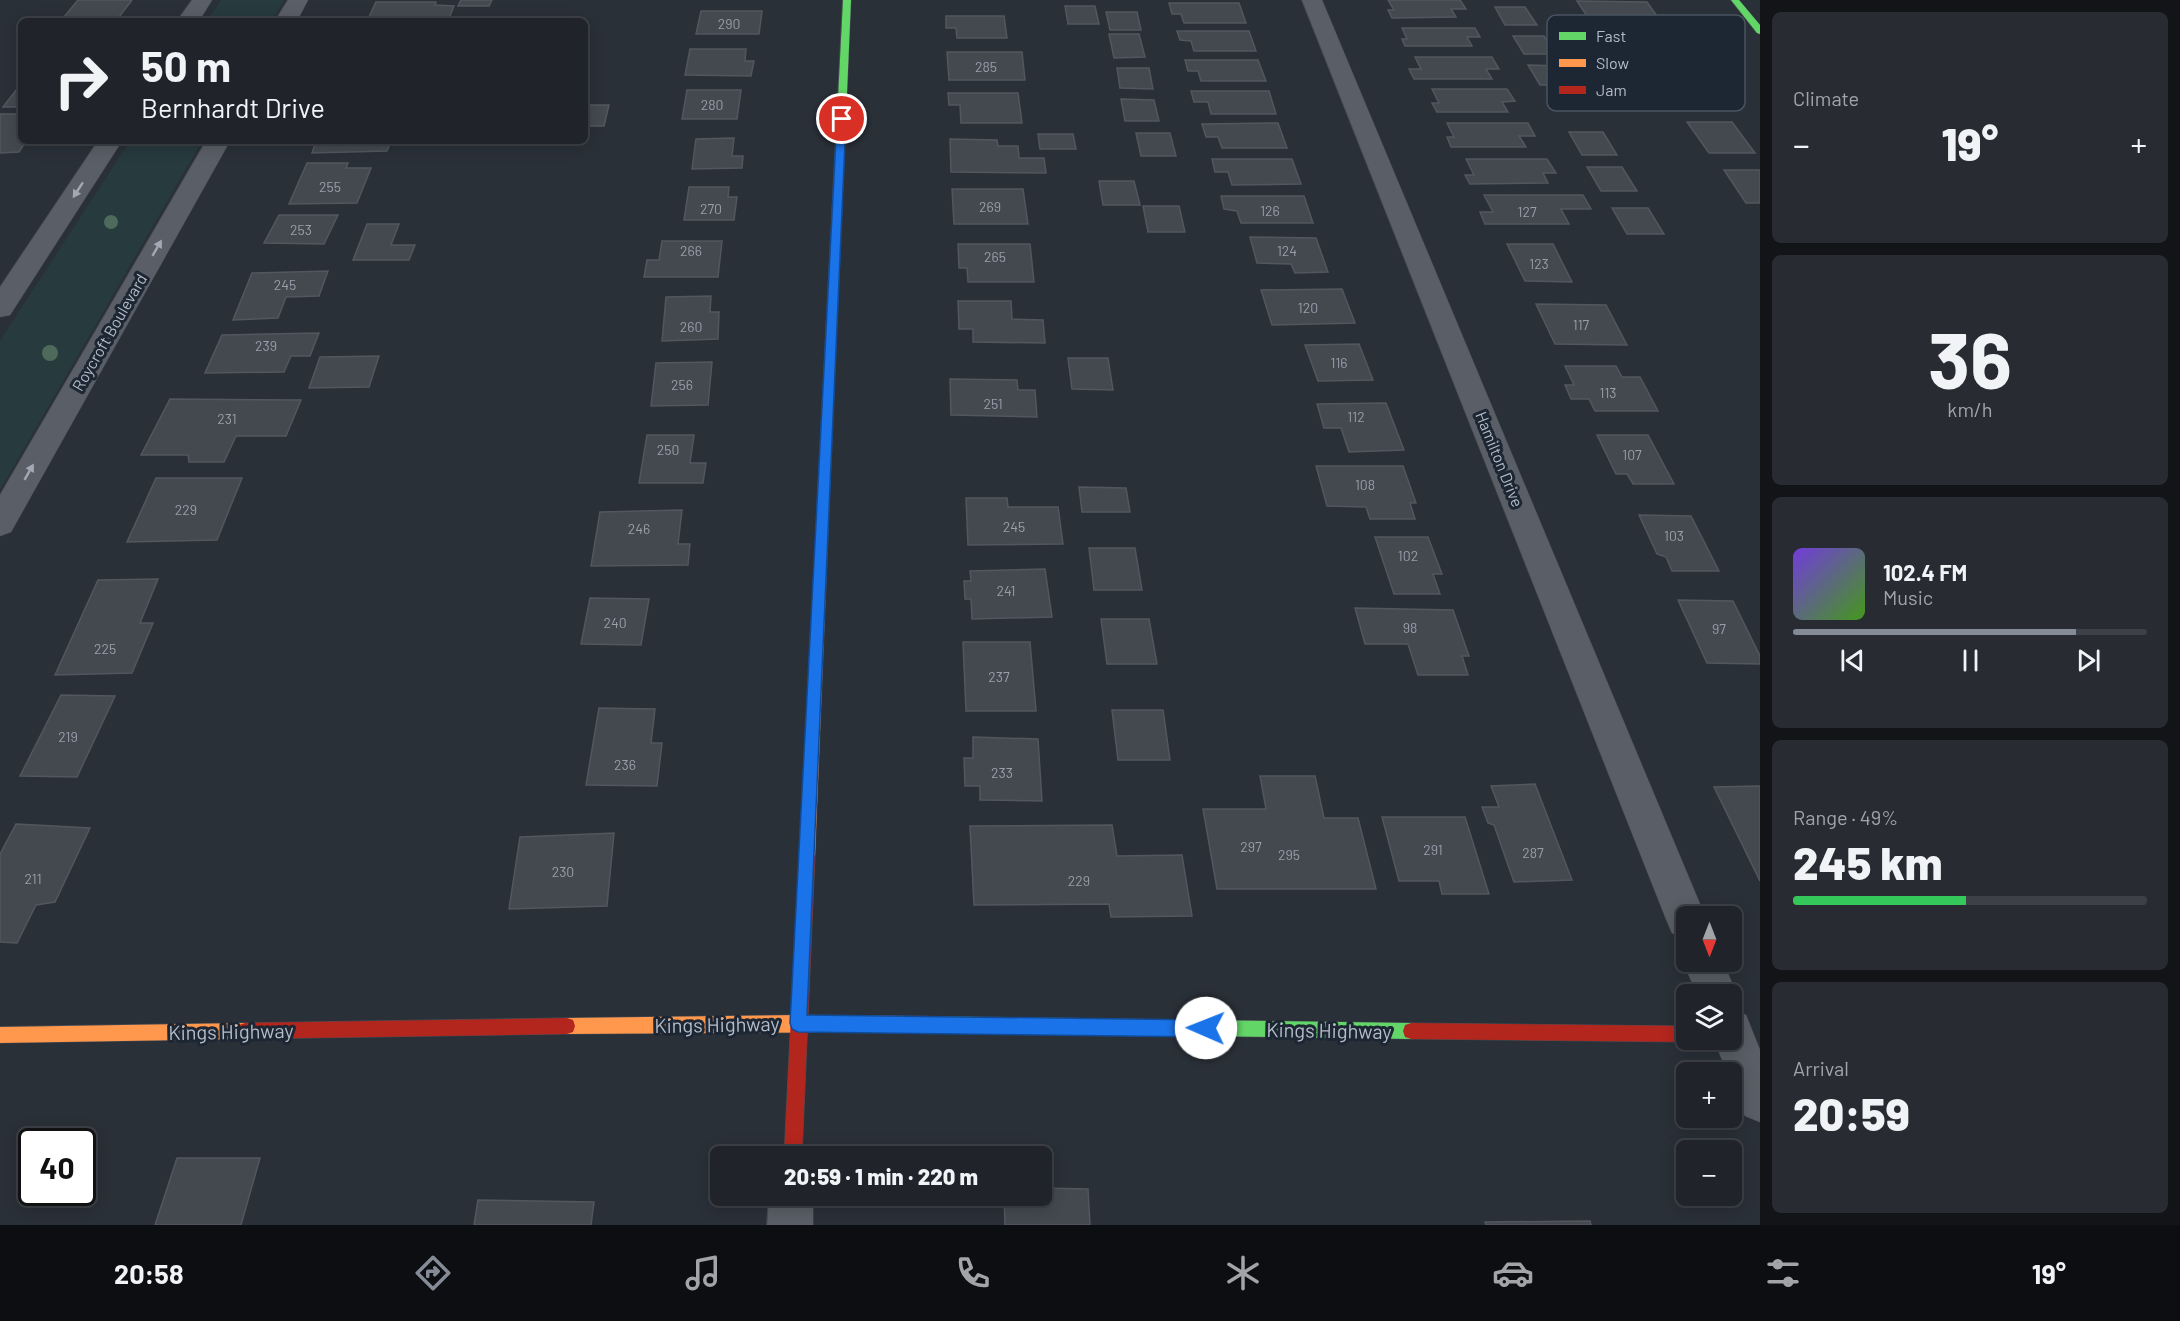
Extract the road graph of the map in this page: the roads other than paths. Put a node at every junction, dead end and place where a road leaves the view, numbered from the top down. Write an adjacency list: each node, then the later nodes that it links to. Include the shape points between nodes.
1 (202, 0): 6 (street)
2 (298, 0): 7 (street)
3 (847, 0): 14 (street)
4 (1312, 0): 13 (street, Hamilton Drive)
5 (1735, 0): 8 (street)
6 (190, 18)
7 (288, 18)
8 (1760, 31)
9 (108, 144): 11 (street, one-way to 11)
10 (216, 144): 12 (street, Roycroft Boulevard, one-way to 10)
11 (0, 308)
12 (0, 523)
13 (1681, 906)
14 (798, 1023): 15 (street, Kings Highway); 16 (street, Kings Highway); 19 (street)
15 (1676, 1034)
16 (0, 1035)
17 (1742, 1044): 18 (street)
18 (1760, 1101)
19 (793, 1146)
20 (791, 1206): 21 (street)
21 (790, 1225)

